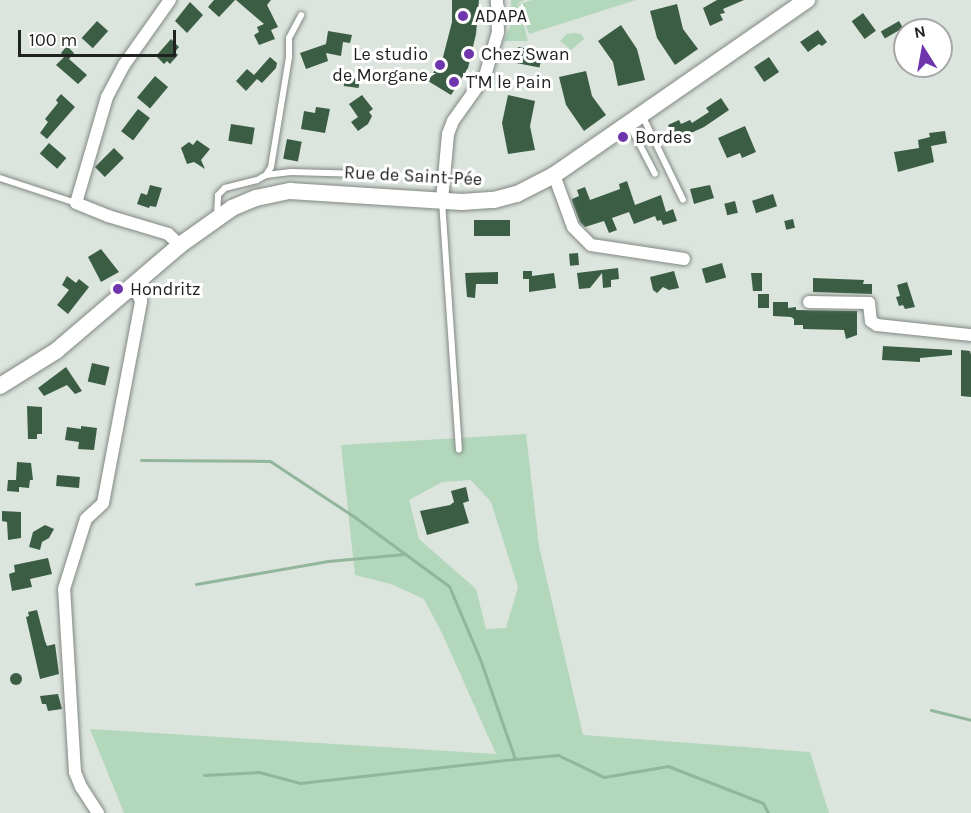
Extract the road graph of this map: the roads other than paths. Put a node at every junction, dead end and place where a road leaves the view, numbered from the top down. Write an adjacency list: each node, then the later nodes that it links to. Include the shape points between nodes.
1 (170, 0): 13 (street, via 107,96)
2 (497, 0): 11 (street, via 498,32 485,76 448,134)
3 (807, 0): 5 (main road, Rue de Saint-Pée)
4 (301, 15): 8 (lane, via 289,38 271,167)
5 (635, 119): 7 (lane); 9 (main road, Rue de Saint-Pée); 12 (lane)
6 (364, 174): 8 (lane)
7 (655, 174)
8 (266, 175): 14 (lane, via 225,189 219,195)
9 (554, 175): 11 (main road, Rue de Saint-Pée, via 517,194 494,200); 16 (street, via 573,227 591,245)
10 (0, 178): 13 (lane)
11 (442, 200): 14 (main road, Rue de Saint-Pée, via 290,191 256,198); 21 (lane)
12 (683, 200)
13 (76, 203): 15 (street, via 168,234)
14 (217, 217): 15 (main road, Rue de Saint-Pée)
15 (180, 245): 17 (main road, Rue de Saint-Pée)
16 (684, 260)
17 (134, 285): 20 (main road, Rue de Saint-Pée, via 56,351); 22 (street, via 141,302 103,503 86,519 64,589 75,772)
18 (809, 302): 19 (street, via 869,303 871,321 877,325)
19 (971, 335)
20 (0, 386)
21 (459, 449)
22 (98, 813)

